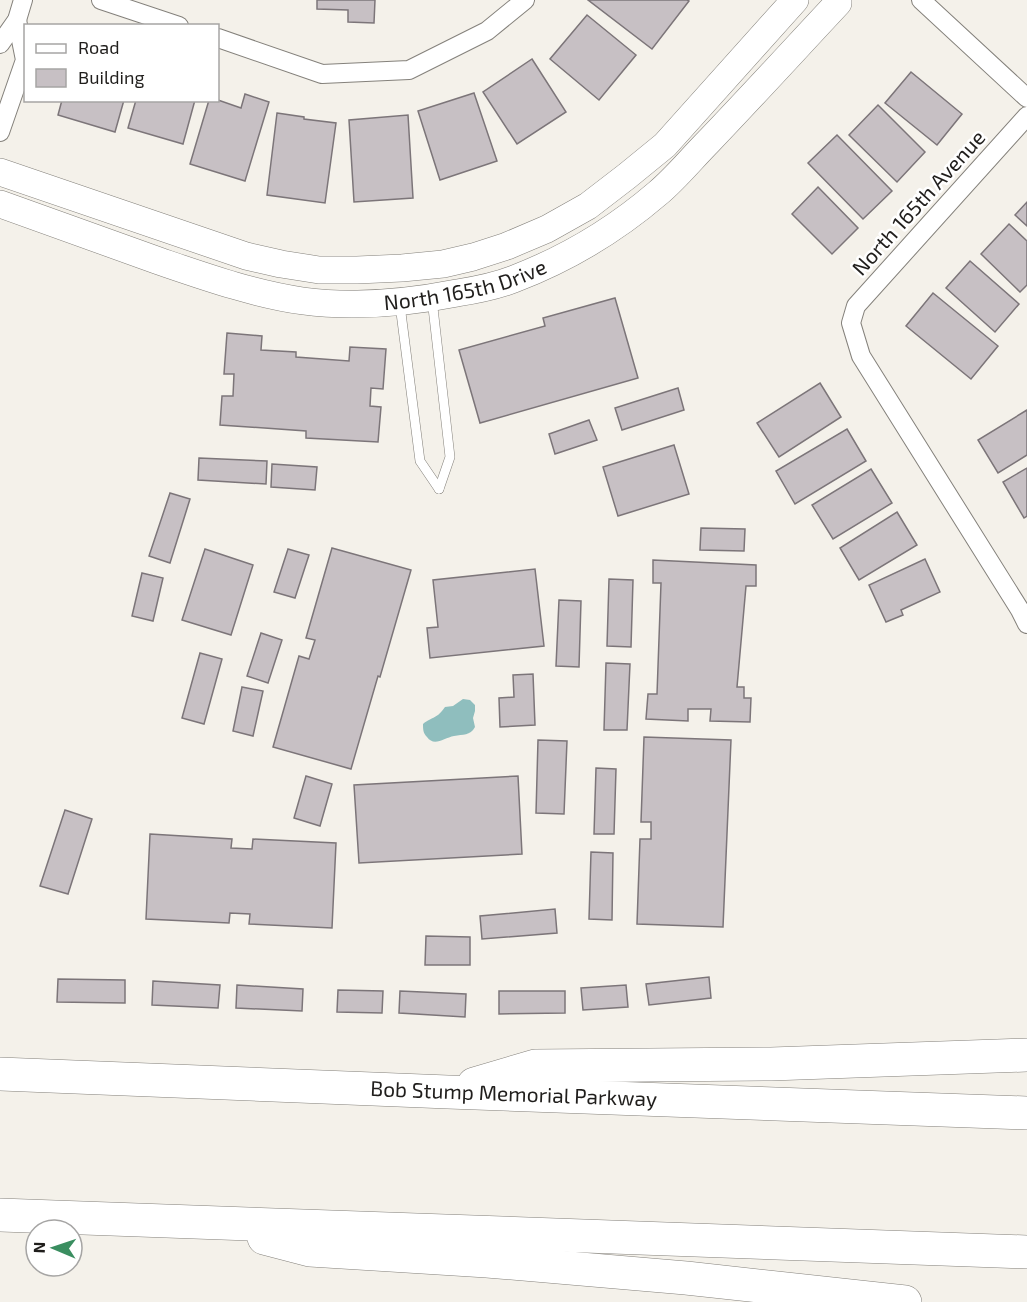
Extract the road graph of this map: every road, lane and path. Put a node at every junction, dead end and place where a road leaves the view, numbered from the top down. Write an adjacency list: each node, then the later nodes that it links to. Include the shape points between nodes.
1 (23, 0): 7 (street)
2 (101, 0): 8 (street)
3 (525, 0): 9 (street, via 487,31 409,70 322,74)
4 (795, 0): 16 (street, North 165th Drive, via 665,145 588,206 507,246 443,264 357,270 281,264 246,256)
5 (838, 0): 18 (street, North 165th Drive, via 660,192 627,217 585,245 511,281)
6 (921, 0): 13 (street)
7 (17, 20): 10 (street); 11 (street)
8 (172, 24)
9 (219, 38)
10 (0, 44)
11 (24, 55)
12 (24, 63): 15 (street)
13 (1027, 98)
14 (1027, 116): 20 (street, North 165th Avenue, via 856,306 851,323 861,356)
15 (0, 132)
16 (0, 172)
17 (0, 204): 19 (street, North 165th Drive, via 251,290 336,304)
18 (432, 298): 19 (street, North 165th Drive); 19 (lane, via 450,458 439,489 420,461)
19 (400, 302)
20 (1027, 624)
21 (1027, 1055): 23 (highway, via 771,1064 535,1066)
22 (0, 1074): 23 (highway, Bob Stump Memorial Parkway)
23 (448, 1092): 24 (highway, Bob Stump Memorial Parkway)
24 (1027, 1113)
25 (0, 1215): 26 (highway)
26 (207, 1223): 27 (highway); 28 (highway, via 310,1250 686,1278)
27 (1027, 1252)
28 (905, 1302)

